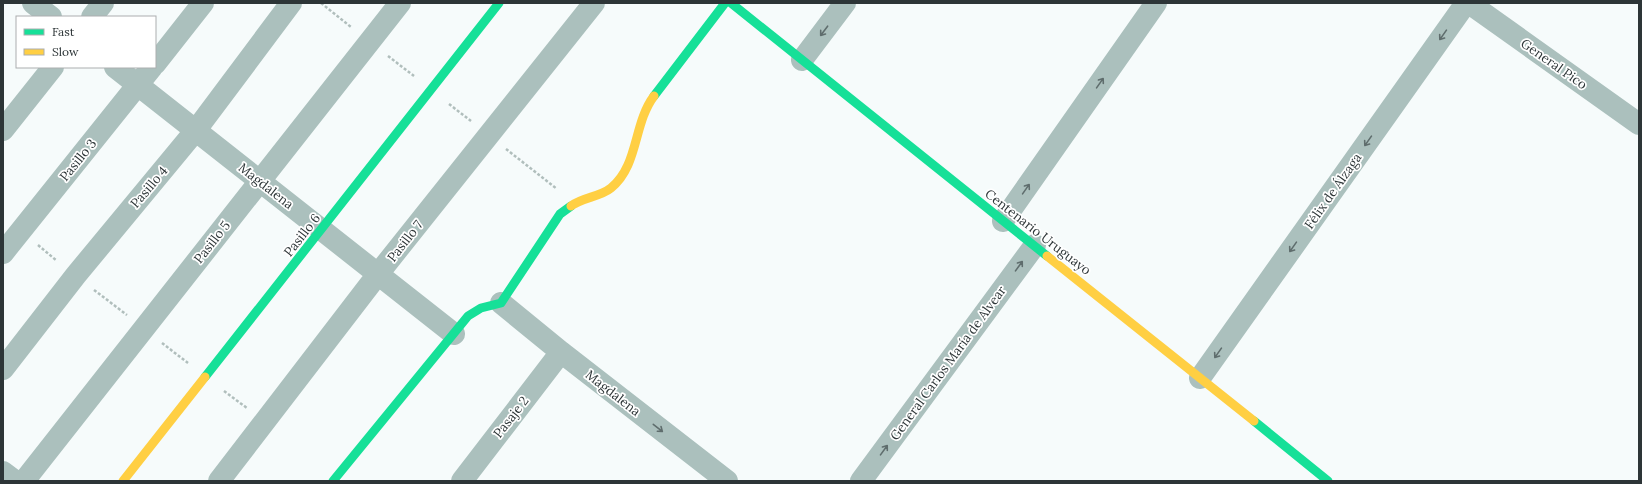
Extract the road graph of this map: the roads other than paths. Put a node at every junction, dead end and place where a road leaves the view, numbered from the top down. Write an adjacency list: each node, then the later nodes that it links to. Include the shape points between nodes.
1 (33, 3): 14 (street)
2 (103, 3): 15 (street)
3 (203, 3): 17 (street)
4 (291, 3): 24 (street, Pasillo 4)
5 (400, 3): 25 (street, Pasillo 5)
6 (499, 3): 27 (street, Pasillo 6)
7 (594, 3): 30 (street, Pasillo 7)
8 (724, 3): 31 (street, via 649,103 628,165 620,179 610,189 575,203 560,214)
9 (731, 3): 16 (street, Centenario Uruguayo)
10 (845, 3): 16 (street, one-way to 16)
11 (1156, 3): 26 (street, one-way to 11)
12 (1466, 3): 35 (street, Félix de Álzaga, one-way to 35)
13 (1469, 3): 22 (street, General Pico)
14 (50, 16)
15 (93, 16)
16 (802, 60): 26 (street, Centenario Uruguayo)
17 (156, 63)
18 (51, 68): 23 (street)
19 (116, 68): 21 (street, Magdalena)
20 (151, 68): 21 (street, Pasillo 3)
21 (138, 85): 24 (street, Magdalena); 29 (street, Pasillo 3)
22 (1639, 124)
23 (3, 130)
24 (196, 130): 25 (street, Magdalena); 34 (street, Pasillo 4, via 76,275)
25 (260, 181): 27 (street, Magdalena); 39 (street, Pasillo 5)
26 (1003, 221): 28 (street, Centenario Uruguayo)
27 (322, 230): 30 (street, Magdalena); 40 (street, Pasillo 6)
28 (1035, 245): 35 (street, Centenario Uruguayo); 45 (street, General Carlos María de Alvear, one-way to 28)
29 (3, 254)
30 (378, 274): 32 (street, Magdalena); 41 (street, Pasillo 7)
31 (501, 303): 32 (street, via 481,308 468,316); 33 (street, Magdalena)
32 (454, 334): 42 (street)
33 (561, 352): 37 (street, Magdalena, one-way to 37); 43 (street, Pasaje 2)
34 (3, 369)
35 (1200, 378): 46 (street, Centenario Uruguayo)
36 (3, 472): 38 (street)
37 (704, 474): 44 (street, Magdalena)
38 (15, 481)
39 (24, 481)
40 (123, 481)
41 (219, 481)
42 (332, 481)
43 (462, 481)
44 (727, 481)
45 (861, 481)
46 (1328, 481)

